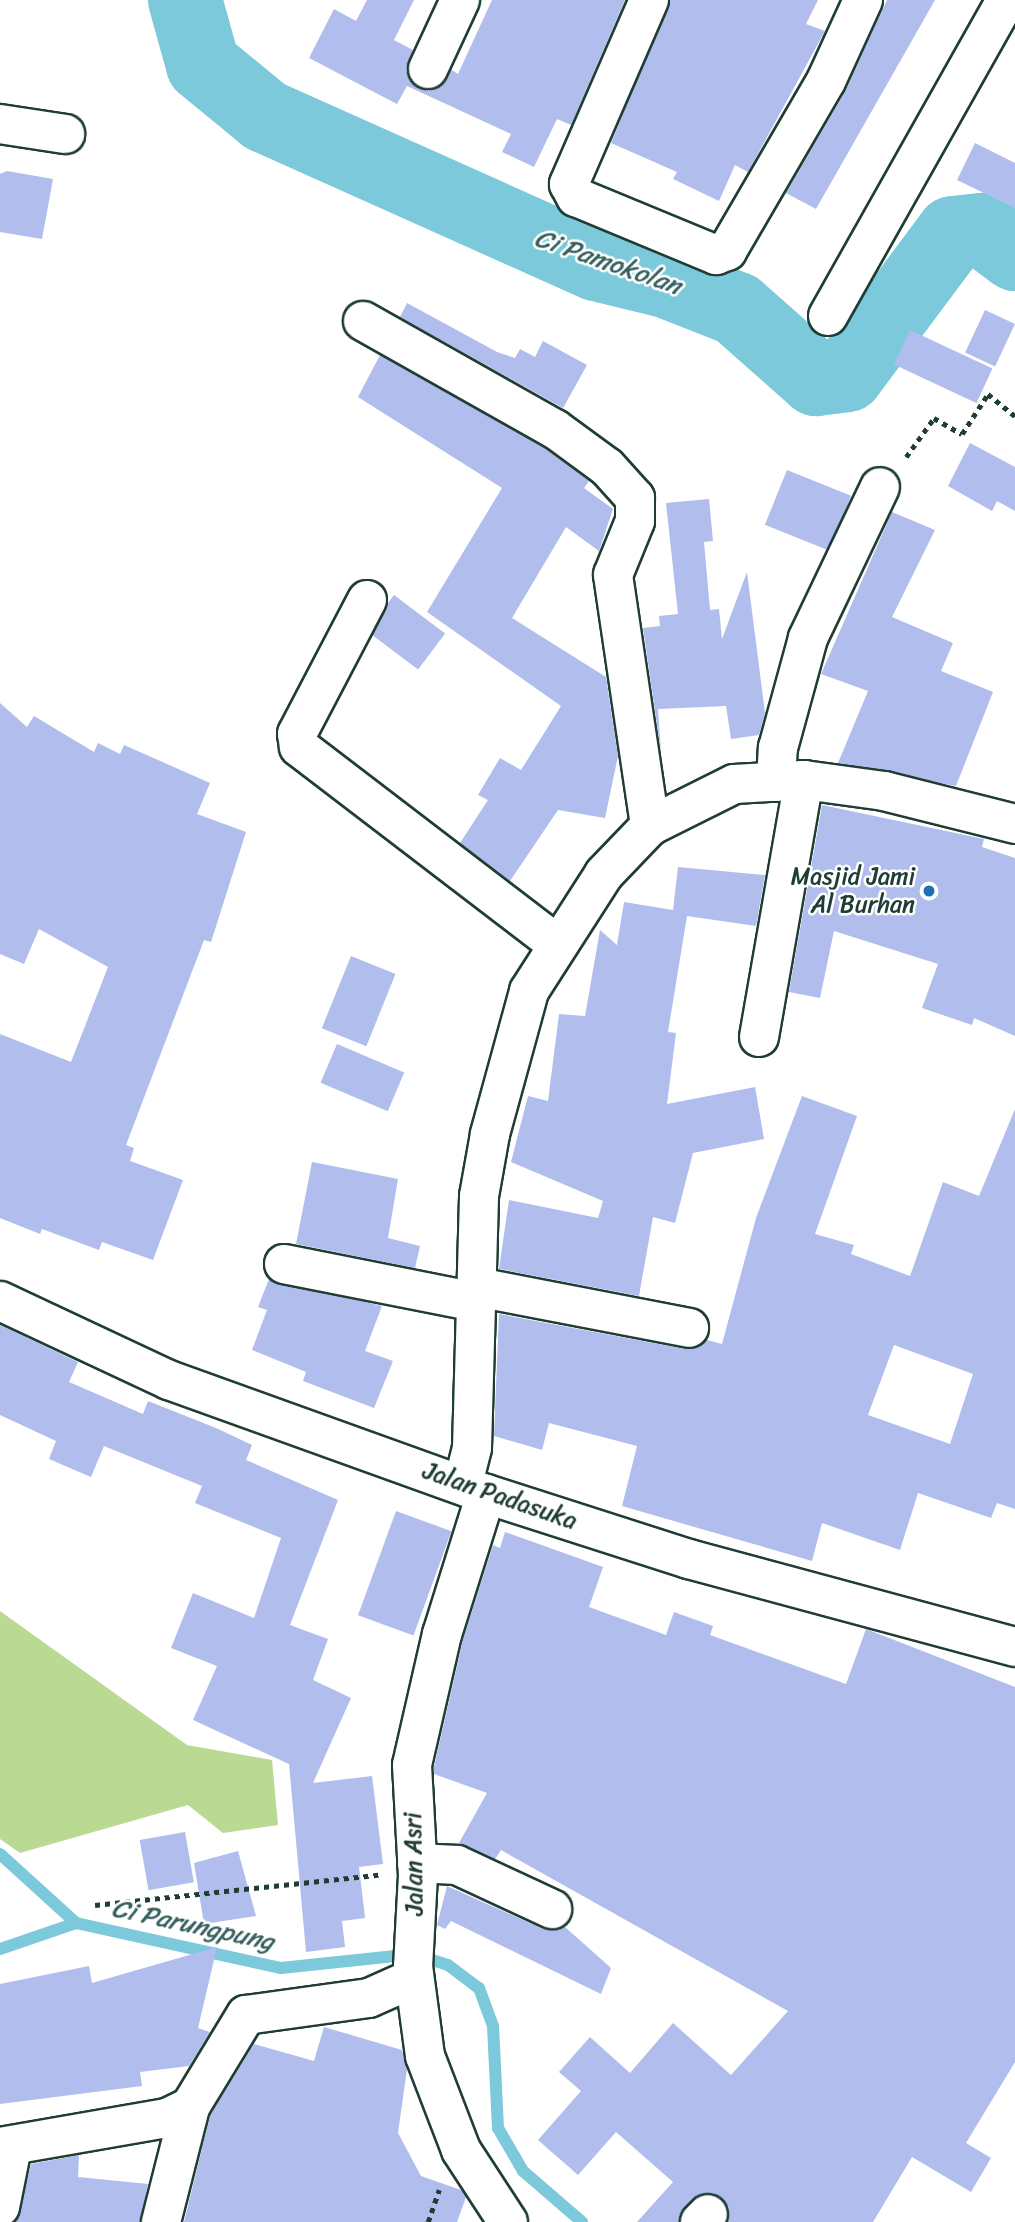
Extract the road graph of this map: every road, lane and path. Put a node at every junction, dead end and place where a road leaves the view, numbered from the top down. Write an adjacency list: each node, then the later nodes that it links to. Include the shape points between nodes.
1 (460, 0): 5 (street)
2 (649, 0): 3 (street, via 570,170 570,188 576,197 716,255 727,251 826,81)
3 (863, 0)
4 (1006, 0): 8 (street)
5 (428, 69)
6 (0, 124): 7 (street)
7 (65, 134)
8 (828, 316)
9 (363, 321): 15 (street, via 555,429 607,467 635,498 635,521 613,575)
10 (1015, 416): 11 (path, via 988,394 962,434 934,418)
11 (880, 488): 13 (street, via 808,638 778,748)
12 (367, 600): 16 (street, via 297,734 299,747)
13 (790, 781): 14 (street, Jalan Asri, via 884,792); 15 (street, Jalan Asri, via 734,784); 17 (street)
14 (1015, 824)
15 (650, 826): 16 (street, Jalan Asri, via 604,874)
16 (555, 943): 19 (street, Jalan Asri, via 516,1027 490,1134 479,1196)
17 (759, 1037)
18 (284, 1264): 19 (street)
19 (476, 1295): 21 (street); 22 (street, Jalan Asri)
20 (0, 1301): 22 (street, Jalan Padasuka, via 169,1380)
21 (689, 1328)
22 (475, 1489): 23 (street, Jalan Padasuka, via 689,1559); 24 (street, Jalan Asri, via 412,1765)
23 (1015, 1647)
24 (417, 1869): 25 (path); 26 (street, via 457,1865); 27 (street, Jalan Asri)
25 (95, 1905)
26 (552, 1909)
27 (414, 1957): 28 (street, via 369,1997 246,2015); 32 (street, Jalan Asri, via 425,2056 461,2150)
28 (190, 2107): 29 (street, via 144,2126); 31 (street)
29 (6, 2147): 30 (street)
30 (0, 2207)
31 (161, 2222)
32 (508, 2222)

